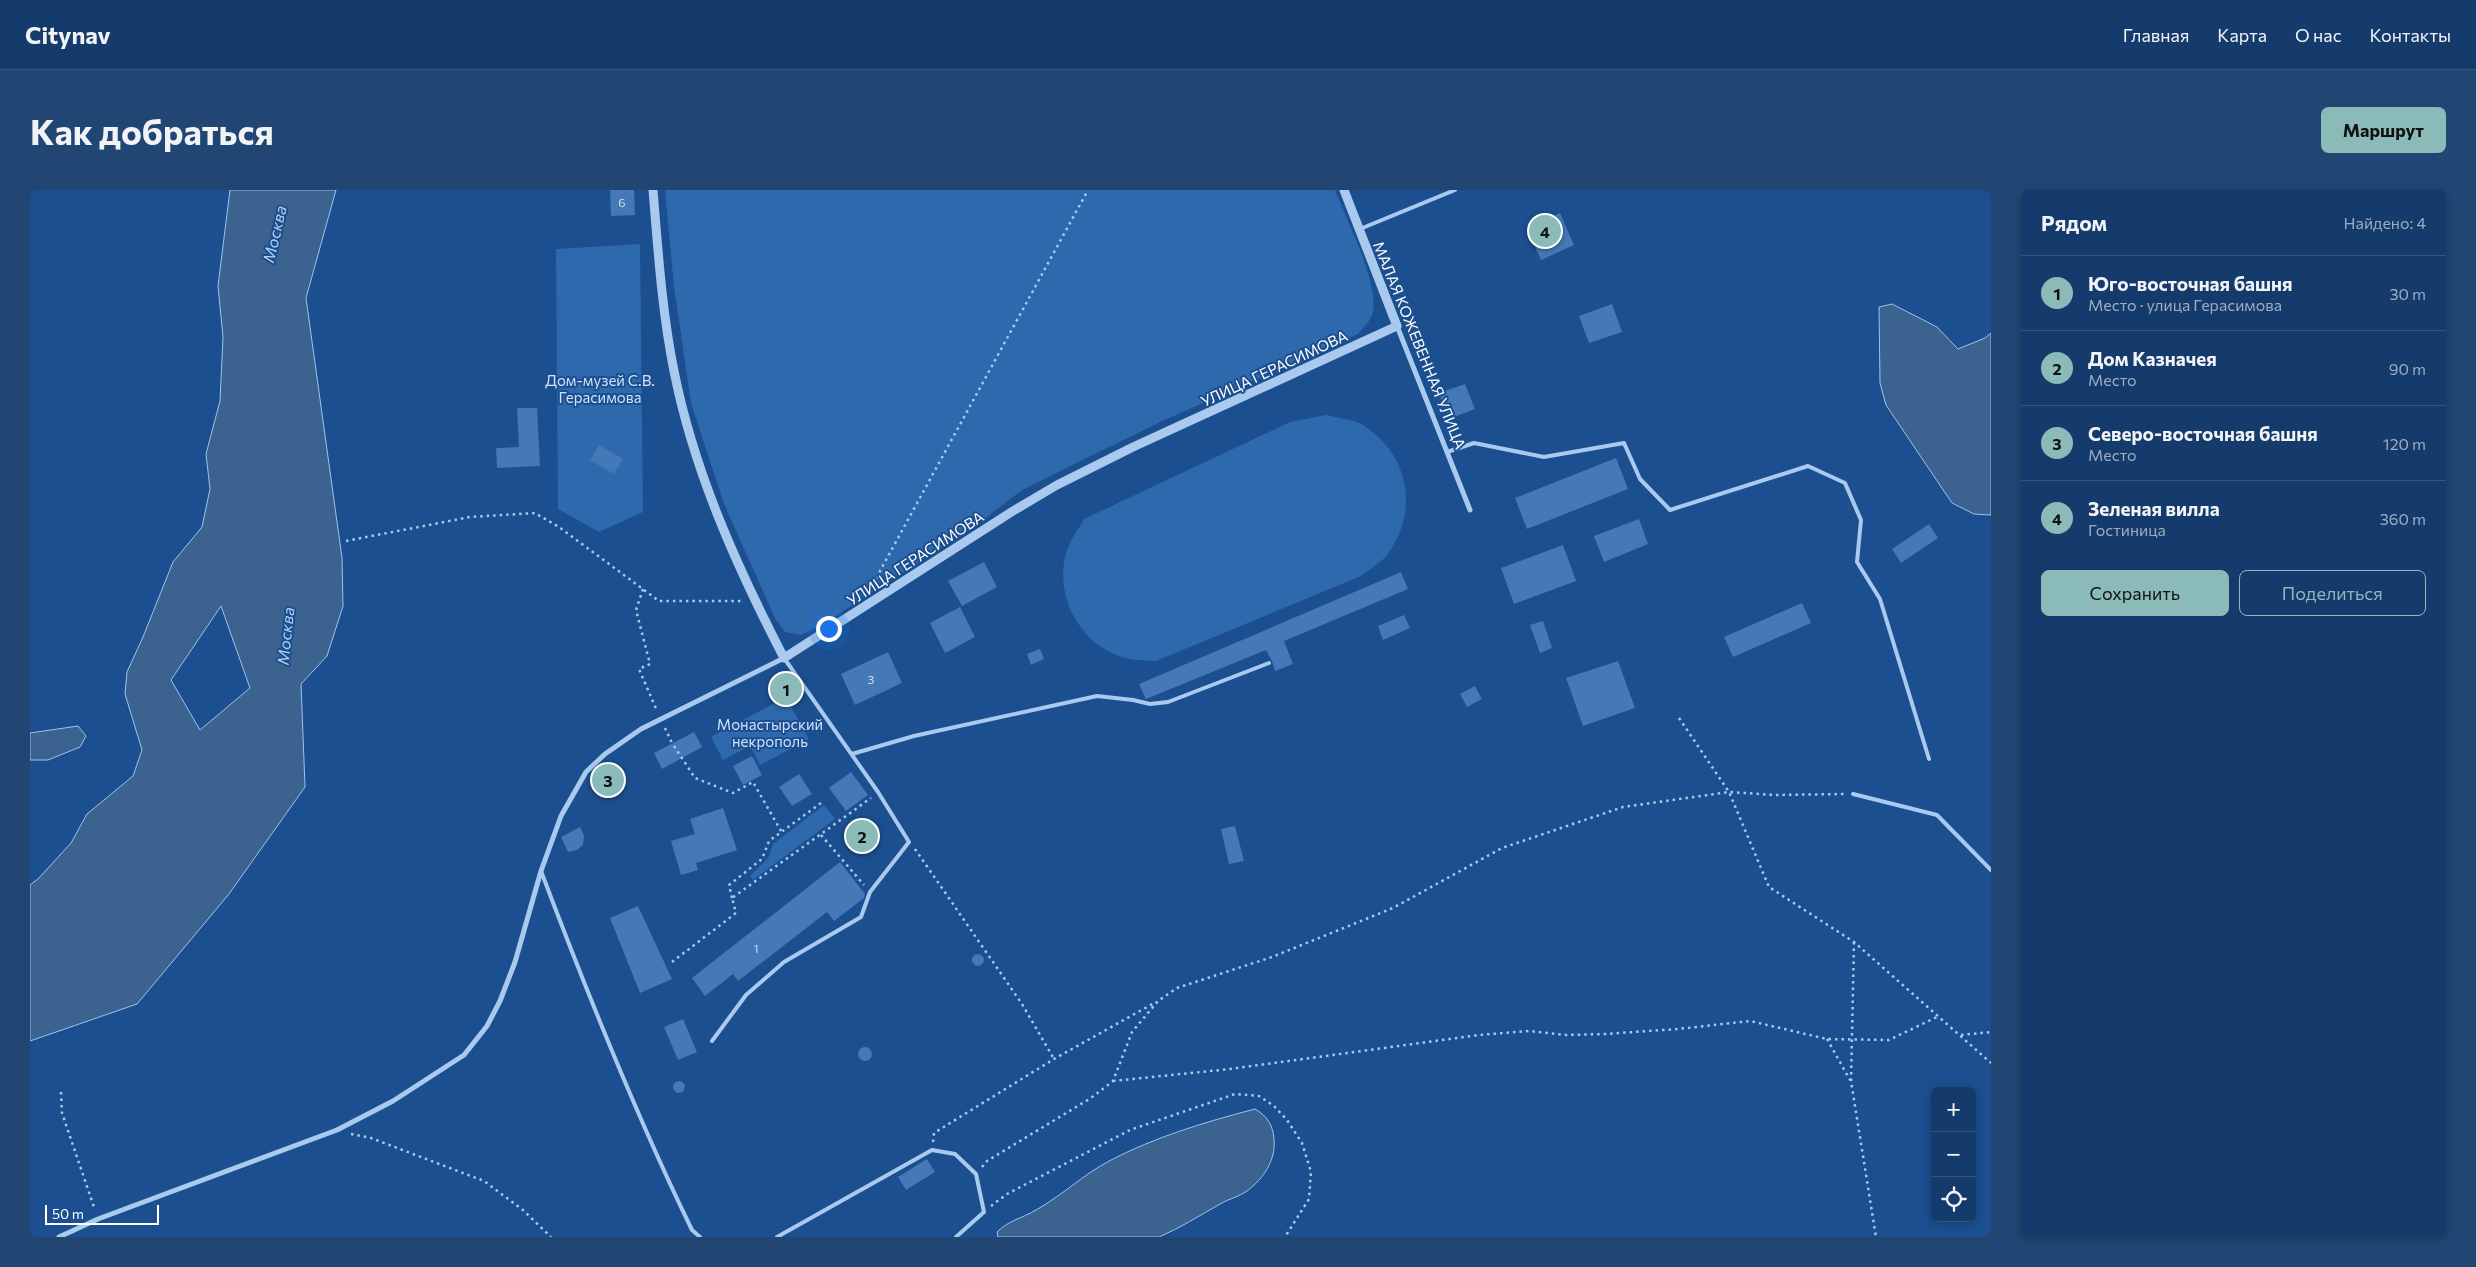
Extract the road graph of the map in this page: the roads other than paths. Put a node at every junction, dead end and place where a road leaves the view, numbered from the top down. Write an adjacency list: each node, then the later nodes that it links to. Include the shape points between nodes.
1 (653, 190): 8 (street, via 671,358 678,392 707,488)
2 (1344, 190): 4 (street, МАЛАЯ КОЖЕВЕННАЯ УЛИЦА)
3 (1455, 190): 4 (lane)
4 (1360, 230): 5 (street, МАЛАЯ КОЖЕВЕННАЯ УЛИЦА)
5 (1397, 326): 6 (street, МАЛАЯ КОЖЕВЕННАЯ УЛИЦА); 8 (street, УЛИЦА ГЕРАСИМОВА, via 1071,478 1013,511)
6 (1447, 452): 7 (street, МАЛАЯ КОЖЕВЕННАЯ УЛИЦА); 11 (lane, via 1474,443 1544,457 1624,443 1640,479 1670,510 1808,466 1845,484 1860,520 1857,562 1880,599)
7 (1470, 510)
8 (784, 658): 10 (lane); 14 (street, via 641,729 605,754 586,772 571,795)
9 (1269, 663): 10 (lane, via 1168,702 1150,704 1097,696 914,736)
10 (852, 754): 15 (lane, via 909,842 870,892 861,917 778,968 746,995)
11 (1929, 759)
12 (1853, 794): 13 (lane, via 1937,814)
13 (1991, 870)
14 (541, 871): 16 (street, via 515,962 500,1001 464,1055 393,1101 337,1130 98,1218); 17 (lane, via 595,1014 656,1155 692,1230)
15 (712, 1041)
16 (59, 1237)
17 (700, 1237)
18 (777, 1237): 19 (lane, via 932,1150 955,1154 976,1174 984,1212)
19 (956, 1237)

